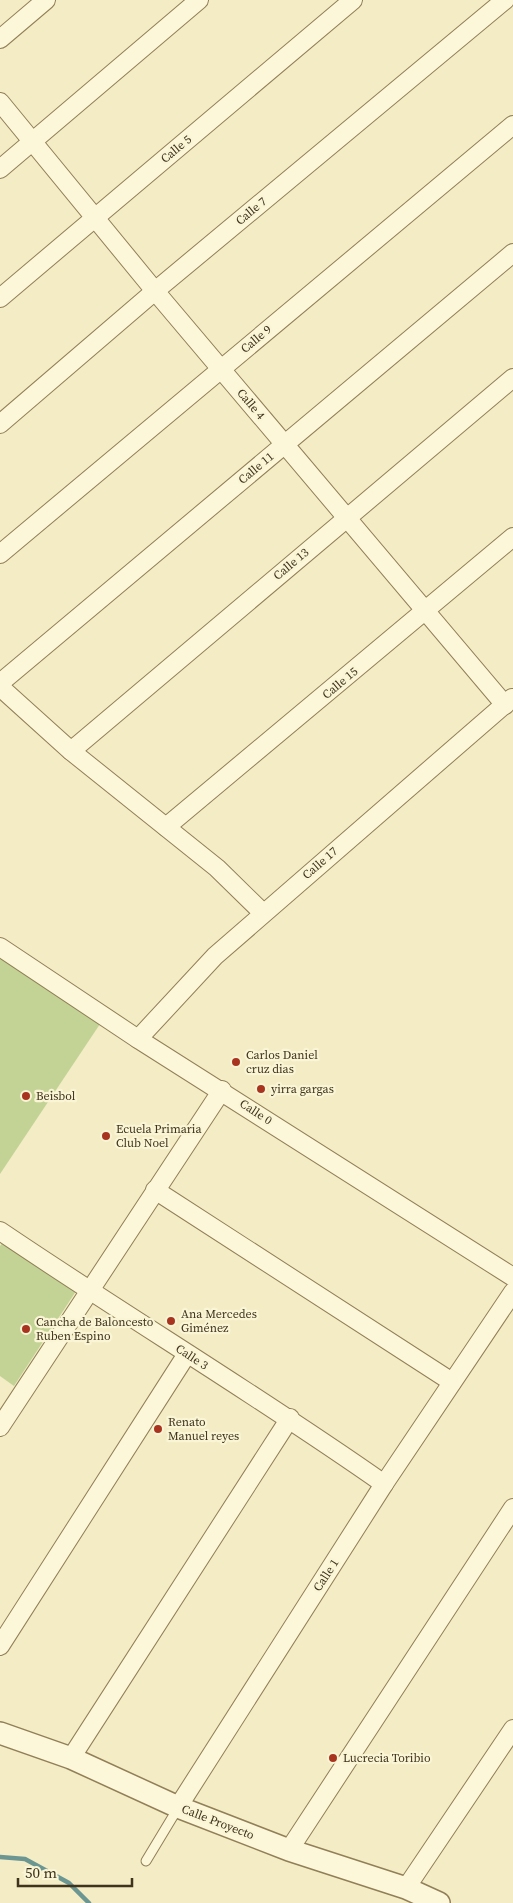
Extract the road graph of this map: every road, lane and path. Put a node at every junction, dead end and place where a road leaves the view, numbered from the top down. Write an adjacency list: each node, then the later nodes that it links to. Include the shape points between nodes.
1 (46, 0): 5 (street)
2 (199, 0): 8 (street)
3 (353, 0): 10 (street, Calle 5)
4 (505, 0): 12 (street, Calle 7)
5 (0, 39)
6 (0, 102): 8 (street, Calle 4)
7 (513, 125): 14 (street, Calle 9)
8 (32, 141): 9 (street); 10 (street, Calle 4)
9 (0, 169)
10 (96, 217): 12 (street, Calle 4); 13 (street, Calle 5)
11 (513, 254): 17 (street, Calle 11)
12 (155, 291): 14 (street, Calle 4); 16 (street, Calle 7)
13 (0, 298)
14 (221, 369): 17 (street, Calle 4); 20 (street, Calle 9)
15 (513, 378): 18 (street, Calle 13)
16 (0, 424)
17 (285, 444): 18 (street, Calle 4); 22 (street, Calle 11)
18 (346, 517): 21 (street, Calle 4); 25 (street, Calle 13)
19 (513, 537): 21 (street, Calle 15)
20 (0, 554)
21 (426, 612): 24 (street, Calle 4); 26 (street, Calle 15)
22 (0, 683)
23 (0, 687): 25 (street)
24 (509, 701): 27 (street, Calle 17)
25 (71, 751): 26 (street)
26 (166, 827): 27 (street, via 217,868)
27 (263, 913): 29 (street, Calle 17, via 194,977)
28 (0, 947): 29 (street, Calle 0)
29 (138, 1039): 30 (street, Calle 0)
30 (222, 1090): 31 (street); 33 (street, Calle 0)
31 (155, 1190): 34 (street); 37 (street)
32 (2, 1236): 34 (street, Calle 3)
33 (513, 1277)
34 (90, 1289): 36 (street, Calle 3); 39 (street)
35 (513, 1292): 37 (street, Calle 1)
36 (187, 1354): 38 (street, Calle 3); 42 (street)
37 (452, 1382): 40 (street, Calle 1)
38 (290, 1418): 40 (street, Calle 3); 45 (street)
39 (0, 1427)
40 (384, 1484): 46 (street, Calle 1)
41 (513, 1508): 47 (street)
42 (0, 1646)
43 (513, 1729): 49 (street)
44 (0, 1733): 45 (street, Calle Proyecto)
45 (71, 1758): 46 (street, Calle Proyecto)
46 (178, 1807): 47 (street, Calle Proyecto); 48 (lane, Calle 1)
47 (289, 1850): 49 (street, Calle Proyecto)
48 (146, 1861)
49 (406, 1888): 50 (street, Calle Proyecto)
50 (439, 1903)

